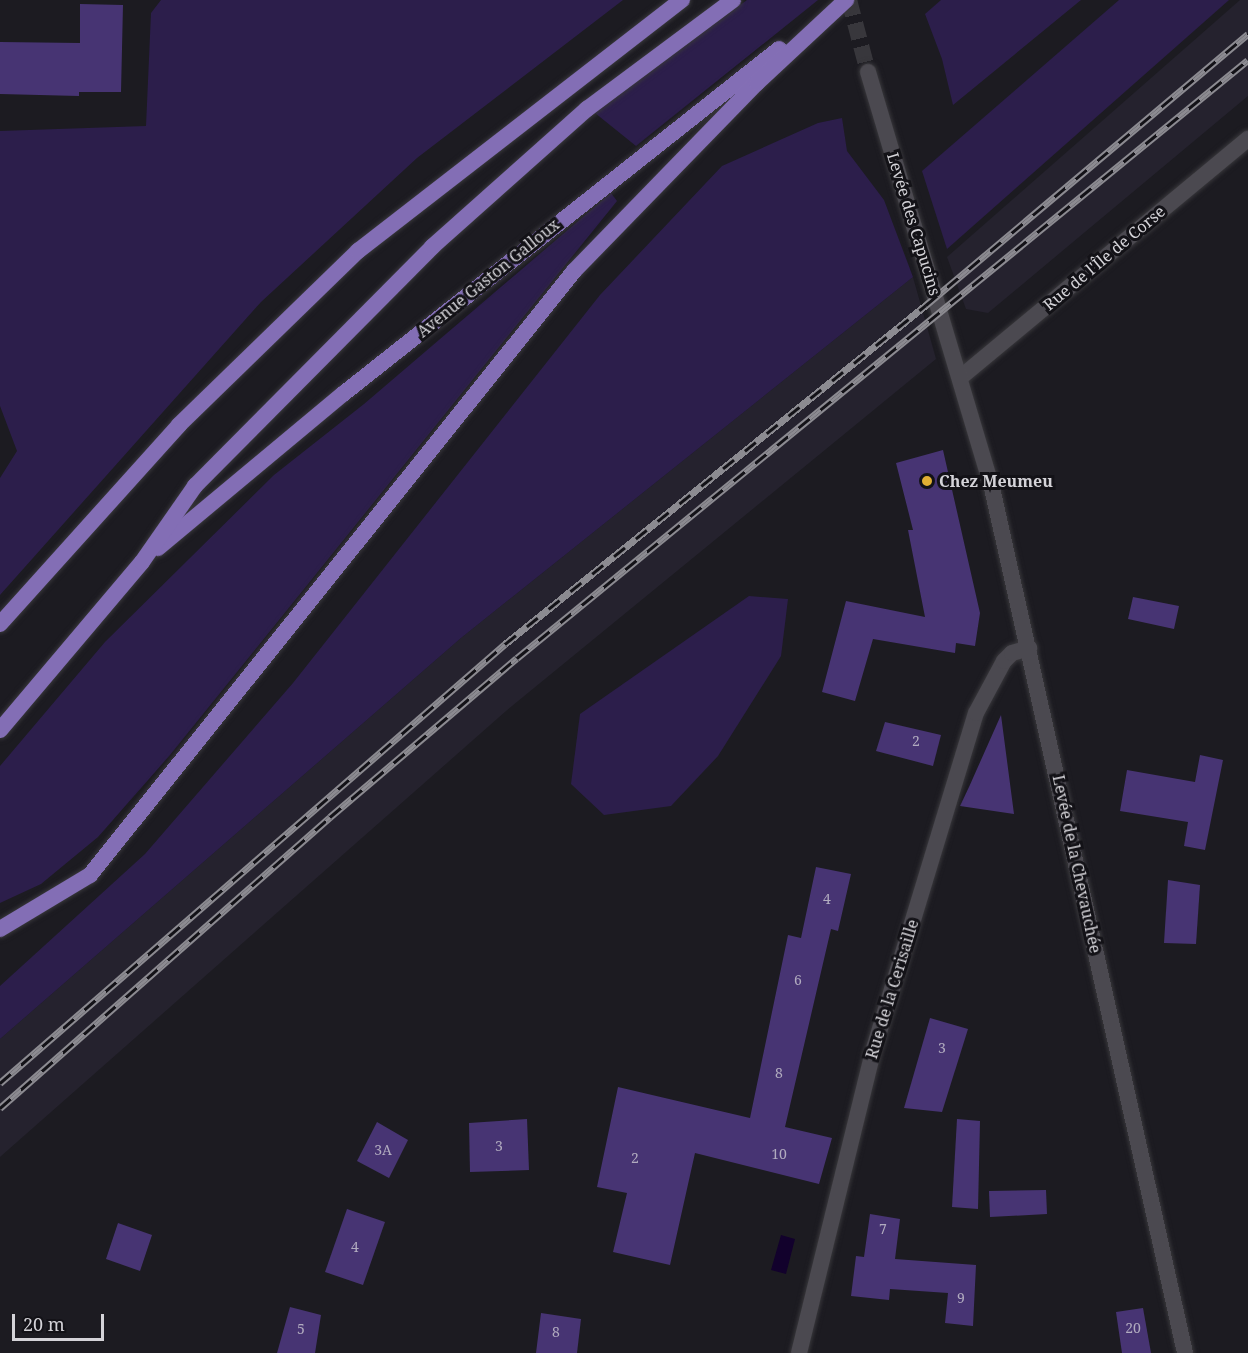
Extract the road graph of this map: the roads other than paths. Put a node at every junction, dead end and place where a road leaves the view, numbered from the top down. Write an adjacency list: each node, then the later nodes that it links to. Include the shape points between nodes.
1 (682, 0): 9 (main road, via 358,251 179,425)
2 (733, 0): 8 (main road, Avenue Gaston Galloux, via 587,109 432,247 195,486)
3 (840, 0): 8 (main road, Avenue Gaston Galloux, via 343,394)
4 (846, 0): 12 (main road, via 757,83 574,271 90,875)
5 (868, 72): 7 (street, Levée des Capucins)
6 (1248, 139): 7 (street, Rue de l'Île de Corse)
7 (961, 377): 10 (street, Levée de la Chevauchée, via 992,488)
8 (141, 562): 11 (main road, Avenue Gaston Galloux)
9 (0, 624)
10 (1029, 648): 13 (street, Rue de la Cerisaille, via 1012,653 1004,661 976,713 872,1055); 14 (street, Levée de la Chevauchée)
11 (0, 730)
12 (0, 929)
13 (799, 1353)
14 (1185, 1353)

